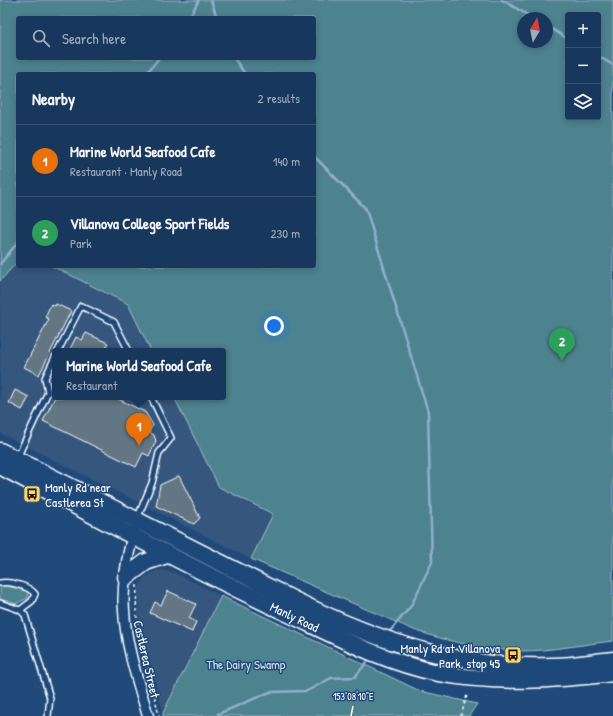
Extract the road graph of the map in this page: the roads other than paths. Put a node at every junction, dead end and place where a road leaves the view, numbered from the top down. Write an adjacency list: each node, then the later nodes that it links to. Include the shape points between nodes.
1 (60, 348): 2 (lane, via 81,306 114,322)
2 (127, 348)
3 (52, 363): 6 (lane, via 45,378 48,392)
4 (152, 400): 8 (lane, via 171,438 159,453 152,483)
5 (0, 451): 6 (main road, Manly Road)
6 (16, 459): 8 (main road, Manly Road)
7 (0, 466): 9 (main road, Manly Road)
8 (137, 520): 9 (street, Castlerea Street); 15 (main road, Manly Road, via 330,618 398,644 458,659 507,666 553,666)
9 (132, 537): 10 (main road, Manly Road); 11 (street, Castlerea Street)
10 (167, 555): 11 (main road, via 146,562); 16 (main road, Manly Road, via 364,649 418,668 465,677 507,681 559,680)
11 (133, 578): 18 (street, Castlerea Street, via 123,605 126,633)
12 (0, 582): 14 (lane, via 32,590 35,594 32,601)
13 (0, 603): 14 (lane)
14 (20, 610): 17 (lane, via 28,621 50,698)
15 (613, 660)
16 (613, 673)
17 (48, 716)
18 (148, 716)

